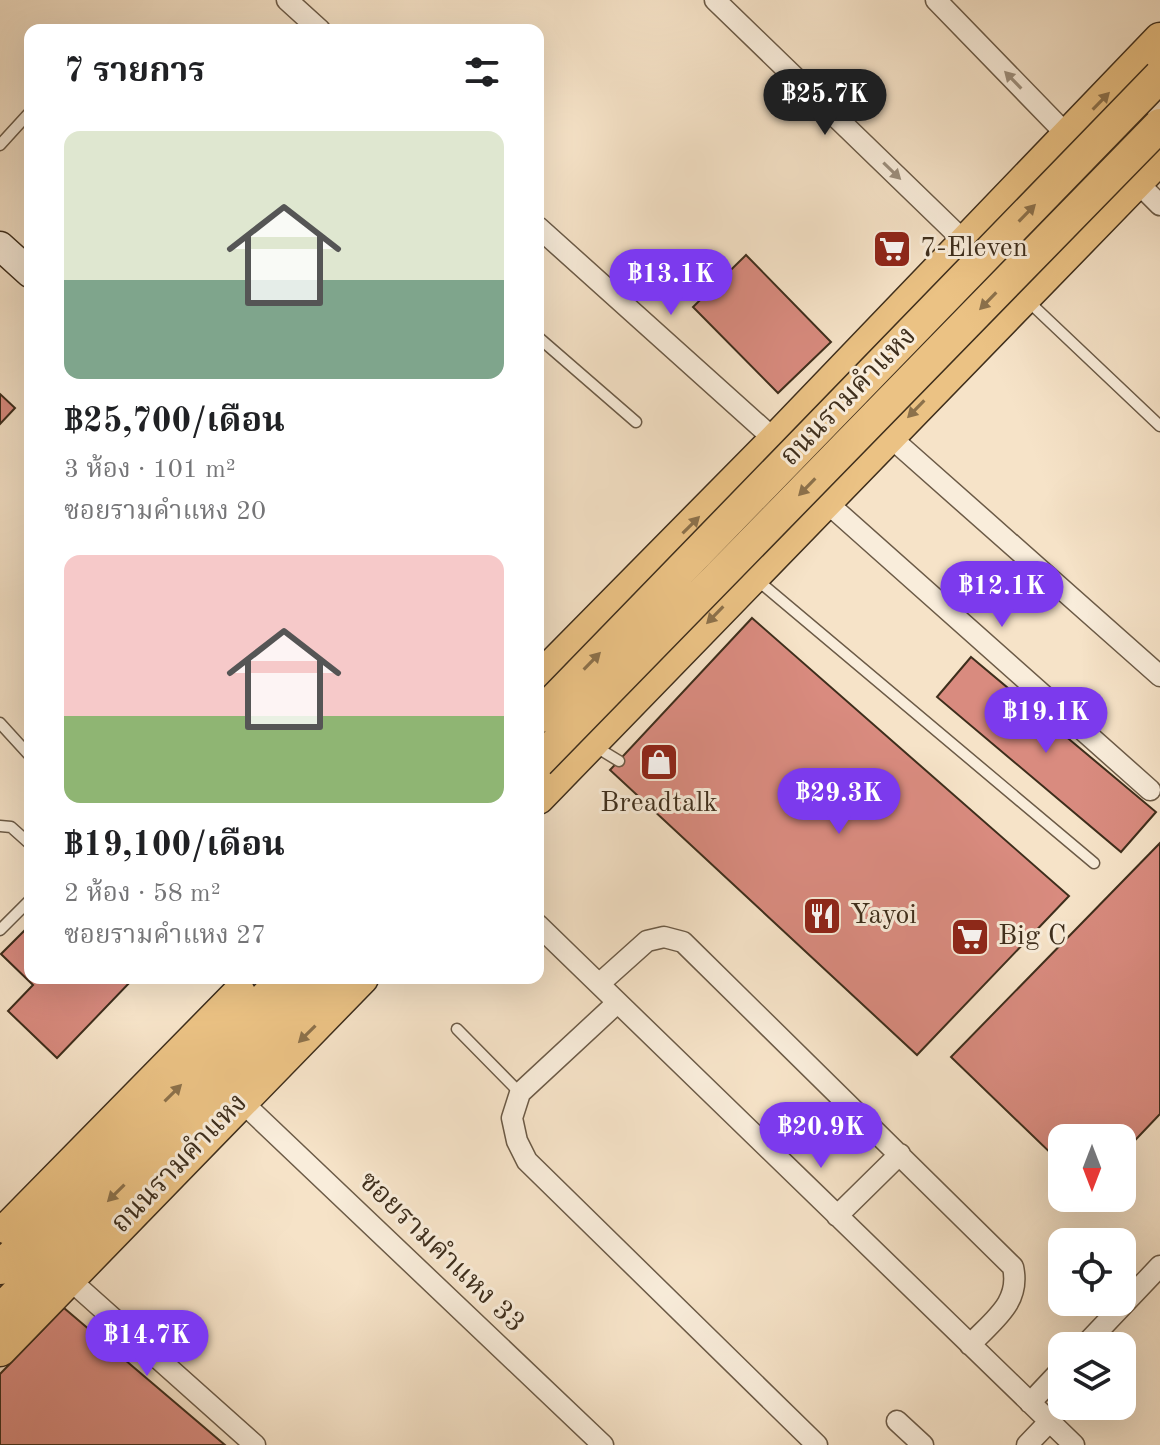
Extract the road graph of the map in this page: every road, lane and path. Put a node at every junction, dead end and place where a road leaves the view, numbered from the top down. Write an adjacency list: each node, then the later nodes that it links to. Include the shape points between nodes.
1 (287, 0): 4 (street)
2 (715, 0): 15 (street, one-way to 15)
3 (936, 0): 9 (street, one-way to 3)
4 (313, 24)
5 (1160, 39): 9 (main road, ถนนรามคำแหง, one-way to 5)
6 (1160, 76): 28 (main road, ถนนรามคำแหง, one-way to 6, bridge)
7 (24, 119): 10 (lane)
8 (1160, 125): 33 (main road, ถนนรามคำแหง, one-way to 33, bridge)
9 (1068, 136): 15 (main road, ถนนรามคำแหง)
10 (0, 145)
11 (1160, 158): 12 (main road, ถนนรามคำแหง)
12 (1137, 182): 13 (street); 17 (main road, ถนนรามคำแหง)
13 (1160, 205)
14 (544, 232): 23 (street)
15 (965, 242): 16 (main road, ถนนรามคำแหง)
16 (911, 298): 19 (main road); 23 (main road, ถนนรามคำแหง)
17 (1025, 298): 19 (main road, ถนนรามคำแหง); 21 (lane)
18 (544, 342): 20 (lane)
19 (971, 353): 22 (main road, ถนนรามคำแหง, one-way to 22)
20 (636, 422)
21 (1160, 426)
22 (889, 436): 24 (main road, ถนนรามคำแหง); 27 (street)
23 (775, 440): 26 (main road, ถนนรามคำแหง, one-way to 23)
24 (825, 501): 25 (main road, ถนนรามคำแหง); 35 (street)
25 (753, 576): 31 (main road, ถนนรามคำแหง, one-way to 31); 39 (lane)
26 (544, 674)
27 (1160, 676)
28 (544, 711)
29 (544, 720): 31 (main road)
30 (0, 723): 32 (lane)
31 (591, 743): 34 (lane); 36 (main road, ถนนรามคำแหง)
32 (24, 749)
33 (544, 756)
34 (619, 761)
35 (1150, 790)
36 (544, 792)
37 (0, 826): 38 (lane, via 11,827)
38 (24, 839)
39 (1094, 863)
40 (24, 906): 41 (lane)
41 (0, 930)
42 (544, 931): 47 (street)
43 (248, 984): 54 (main road)
44 (279, 984): 56 (main road, ถนนรามคำแหง, one-way to 44)
45 (322, 984): 58 (main road, ถนนรามคำแหง, one-way to 58)
46 (356, 984): 51 (main road, ถนนรามคำแหง, one-way to 51)
47 (599, 984): 48 (street); 52 (street, via 647,941 664,937 683,942)
48 (617, 1003): 50 (street); 53 (street)
49 (457, 1029): 50 (lane)
50 (520, 1093): 68 (street, via 512,1118 527,1161)
51 (241, 1101): 57 (main road, ถนนรามคำแหง); 67 (street, ซอยรามคำแหง 33)
52 (900, 1154): 53 (street); 60 (street, via 1013,1267 1013,1298)
53 (837, 1216): 60 (street)
54 (0, 1236)
55 (1160, 1266): 59 (street)
56 (0, 1268)
57 (69, 1279): 61 (main road, ถนนรามคำแหง); 66 (street)
58 (0, 1311)
59 (1097, 1332)
60 (970, 1345): 63 (street)
61 (0, 1350)
62 (1048, 1384): 63 (street)
63 (1030, 1403): 65 (street)
64 (897, 1421): 69 (street)
65 (1049, 1422): 70 (street); 71 (street)
66 (255, 1445)
67 (603, 1445)
68 (817, 1445)
69 (923, 1445)
70 (1027, 1445)
71 (1074, 1445)

